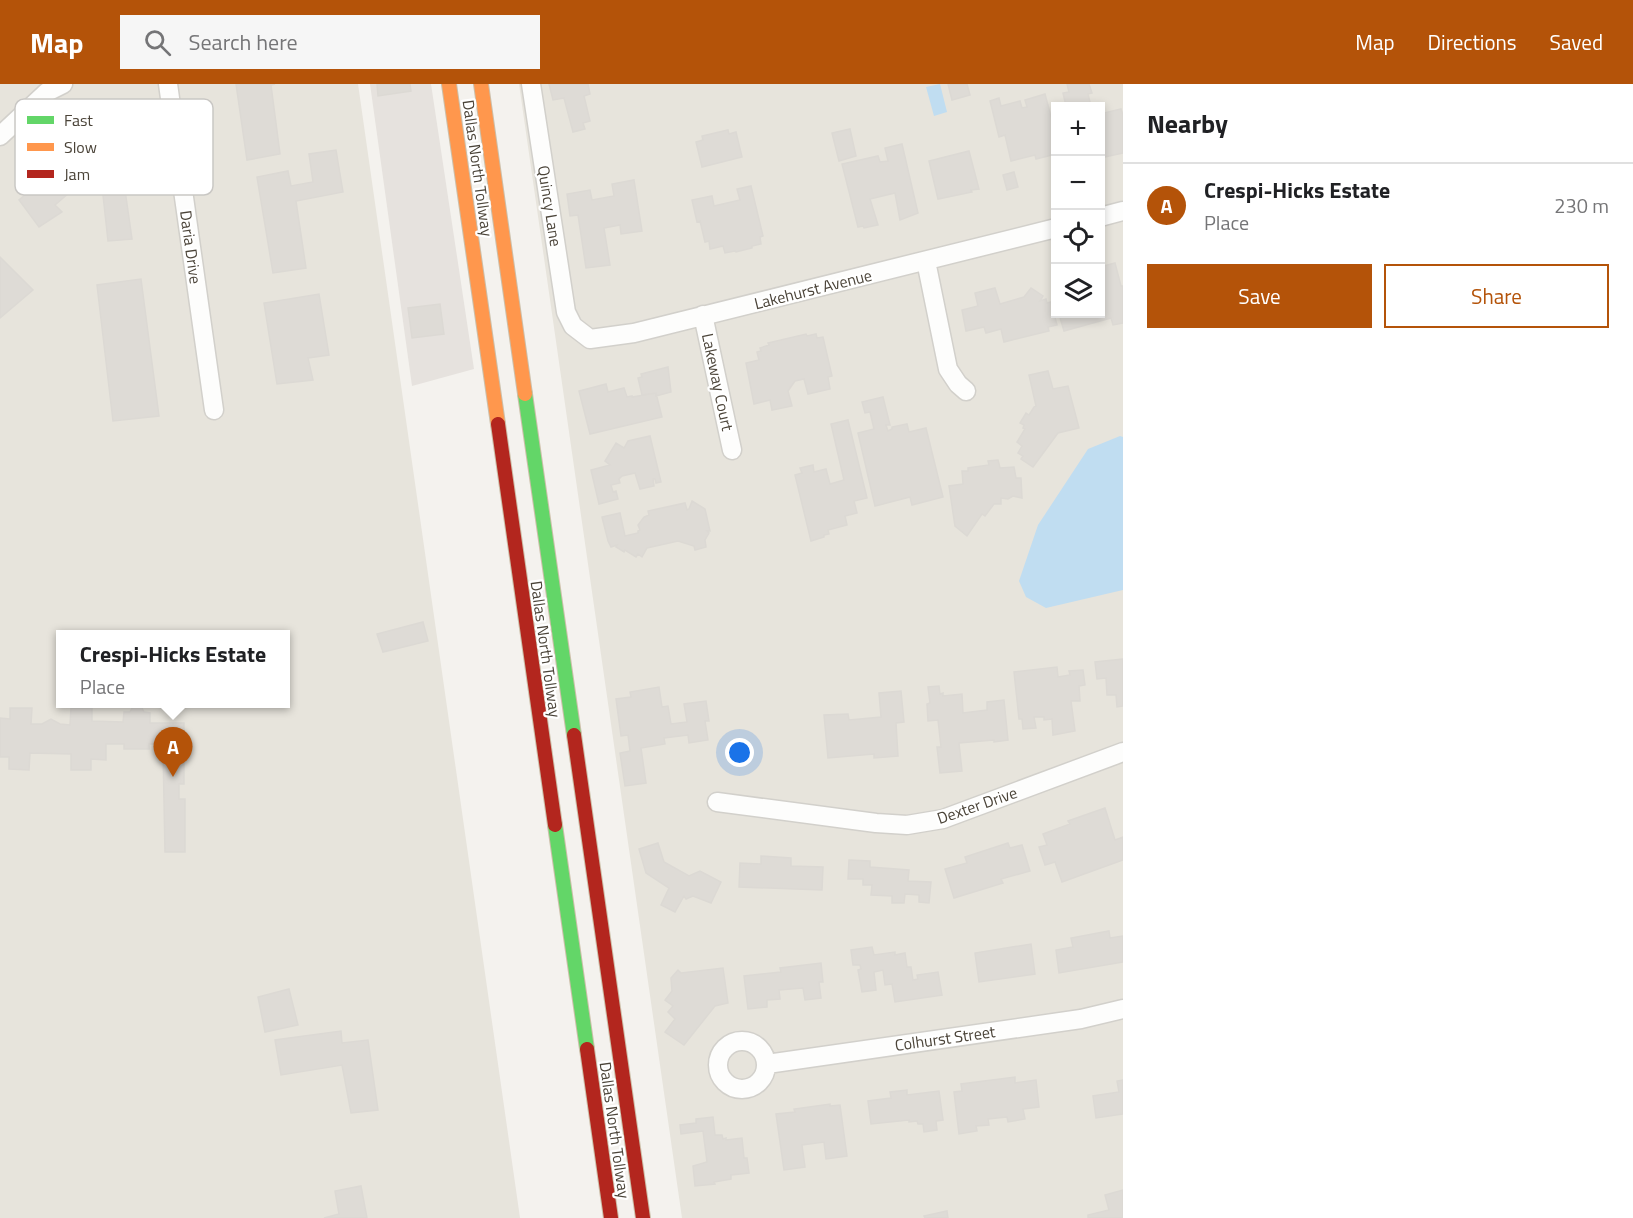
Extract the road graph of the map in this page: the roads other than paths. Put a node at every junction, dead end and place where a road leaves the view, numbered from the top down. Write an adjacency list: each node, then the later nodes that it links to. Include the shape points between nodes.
1 (63, 84): 6 (street)
2 (168, 84): 7 (street, Daria Drive)
3 (449, 84): 24 (highway, Dallas North Tollway)
4 (481, 84): 25 (highway, Dallas North Tollway)
5 (531, 84): 16 (street, Quincy Lane, via 566,312)
6 (40, 99)
7 (170, 99)
8 (15, 122): 9 (street)
9 (0, 136)
10 (184, 195): 18 (street, Daria Drive)
11 (1123, 211): 12 (street)
12 (1105, 216)
13 (1051, 229): 14 (street, Lakehurst Avenue)
14 (926, 261): 15 (street, Lakehurst Avenue); 17 (street, via 948,369)
15 (703, 315): 16 (street, Lakehurst Avenue, via 634,333 590,339); 19 (street, Lakeway Court)
16 (573, 326)
17 (966, 391)
18 (214, 410)
19 (732, 450)
20 (1123, 752): 21 (street, Dexter Drive, via 943,819 907,825)
21 (717, 802)
22 (1123, 1009): 23 (street, Colhurst Street, via 1081,1019)
23 (766, 1064)
24 (611, 1218)
25 (642, 1218)

